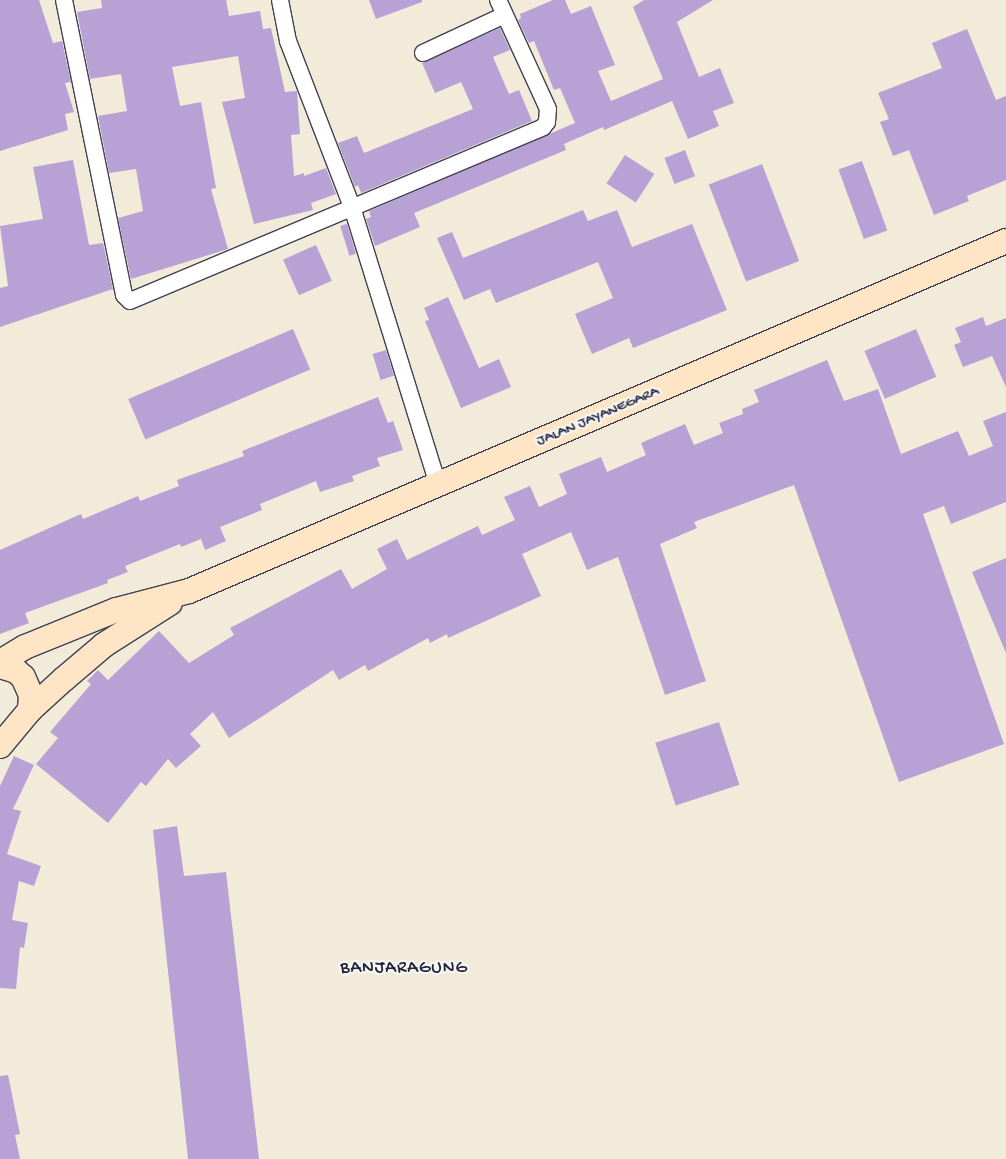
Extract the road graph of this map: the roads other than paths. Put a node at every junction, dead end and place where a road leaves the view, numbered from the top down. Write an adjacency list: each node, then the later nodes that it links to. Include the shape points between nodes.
1 (64, 0): 6 (street, via 126,299 135,300)
2 (280, 0): 6 (street, via 288,41)
3 (498, 0): 4 (street)
4 (505, 15): 5 (street); 6 (street, via 548,109 548,122)
5 (423, 53)
6 (352, 207): 8 (street)
7 (1006, 241): 8 (main road, JALAN JAYANEGARA)
8 (438, 484): 9 (main road, JALAN JAYANEGARA)
9 (188, 591): 10 (main road, JALAN JAYANEGARA, via 116,610 25,647); 12 (main road, JALAN JAYANEGARA, via 104,645)
10 (0, 662)
11 (0, 666): 12 (main road, via 23,677 31,695)
12 (30, 710): 13 (main road, JALAN JAYANEGARA)
13 (0, 746)

